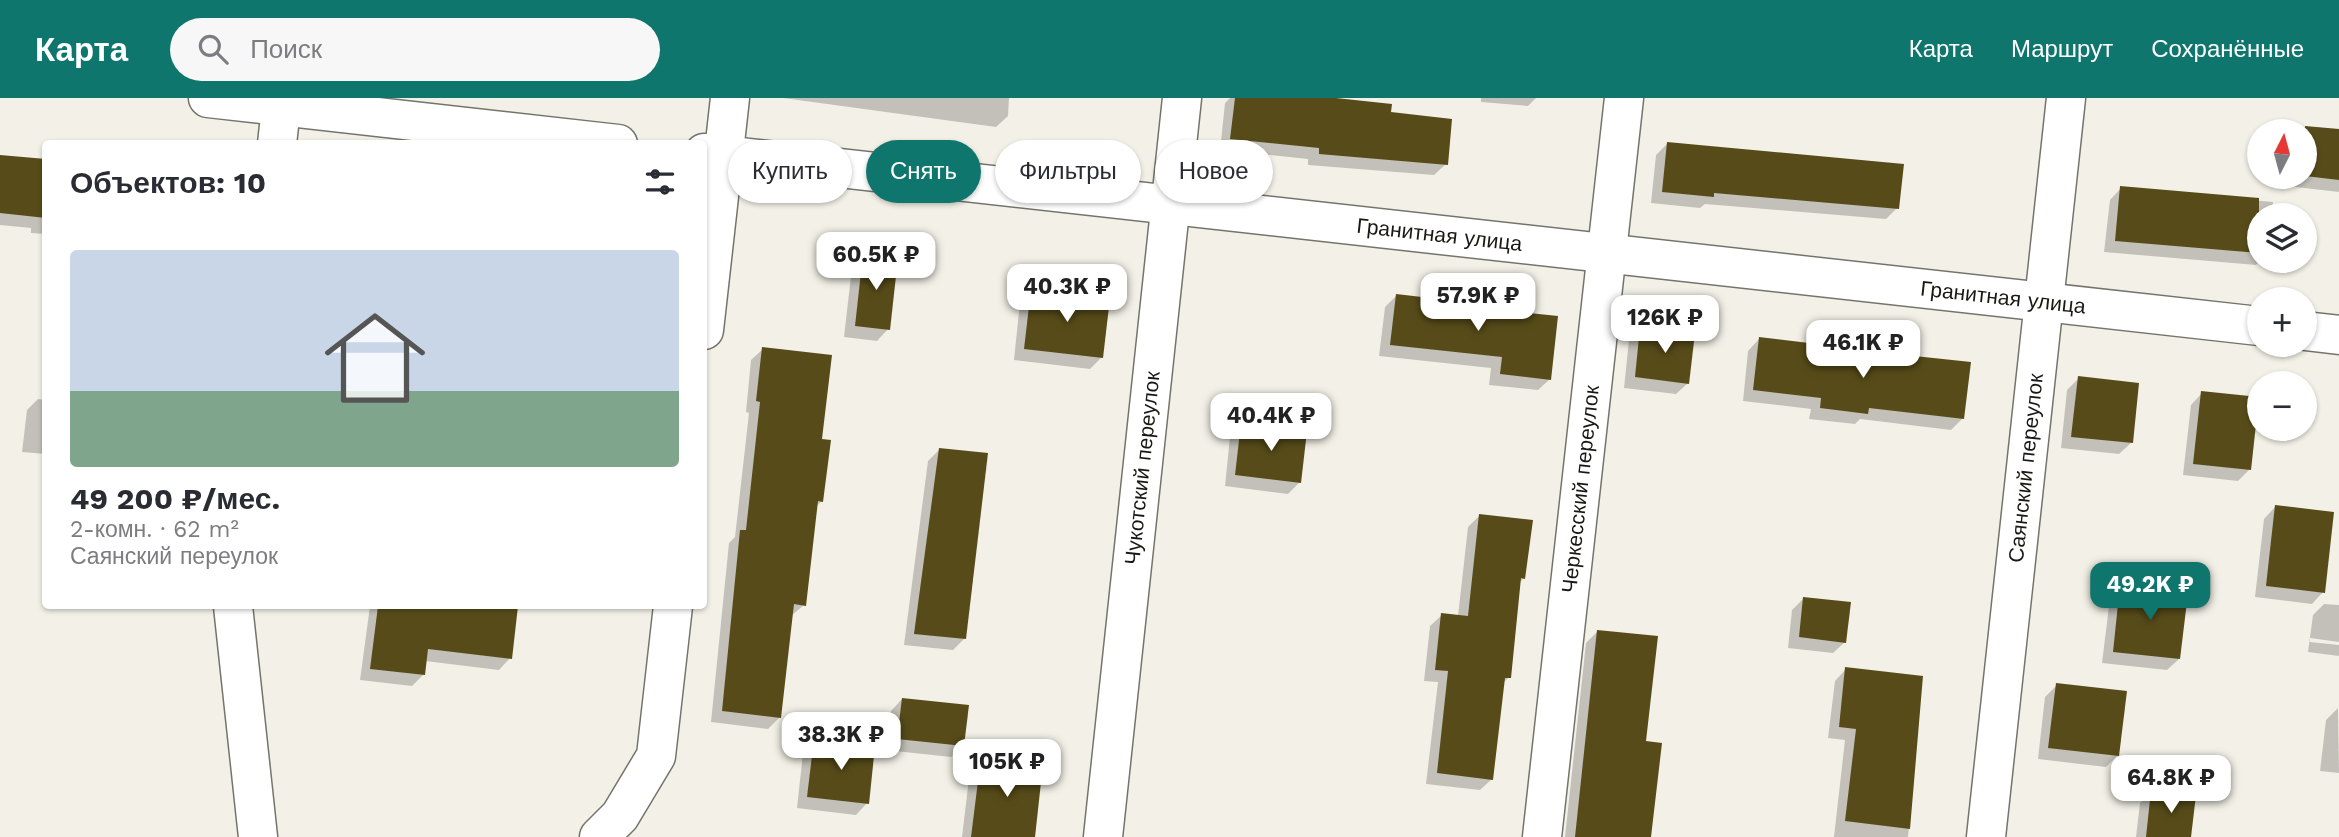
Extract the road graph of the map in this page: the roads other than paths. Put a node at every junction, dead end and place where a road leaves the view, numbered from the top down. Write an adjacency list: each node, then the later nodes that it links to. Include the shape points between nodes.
1 (208, 98): 6 (street)
2 (730, 98): 9 (street)
3 (1182, 98): 10 (street, Чукотский переулок)
4 (1624, 98): 11 (street, Черкесский переулок)
5 (2066, 98): 13 (street, Саянский переулок)
6 (282, 102): 7 (street); 8 (street)
7 (277, 140)
8 (586, 140)
9 (713, 154): 10 (street, Гранитная улица); 12 (street)
10 (1170, 205): 11 (street, Гранитная улица); 21 (street, Чукотский переулок)
11 (1608, 253): 13 (street, Гранитная улица); 22 (street, Черкесский переулок)
12 (707, 271)
13 (2044, 302): 14 (street, Гранитная улица); 23 (street, Саянский переулок)
14 (2247, 325)
15 (2317, 332): 16 (street)
16 (2339, 335)
17 (233, 609): 19 (street)
18 (673, 609): 20 (street, via 656,756 620,816)
19 (258, 837)
20 (599, 837)
21 (1103, 837)
22 (1542, 837)
23 (1986, 837)

